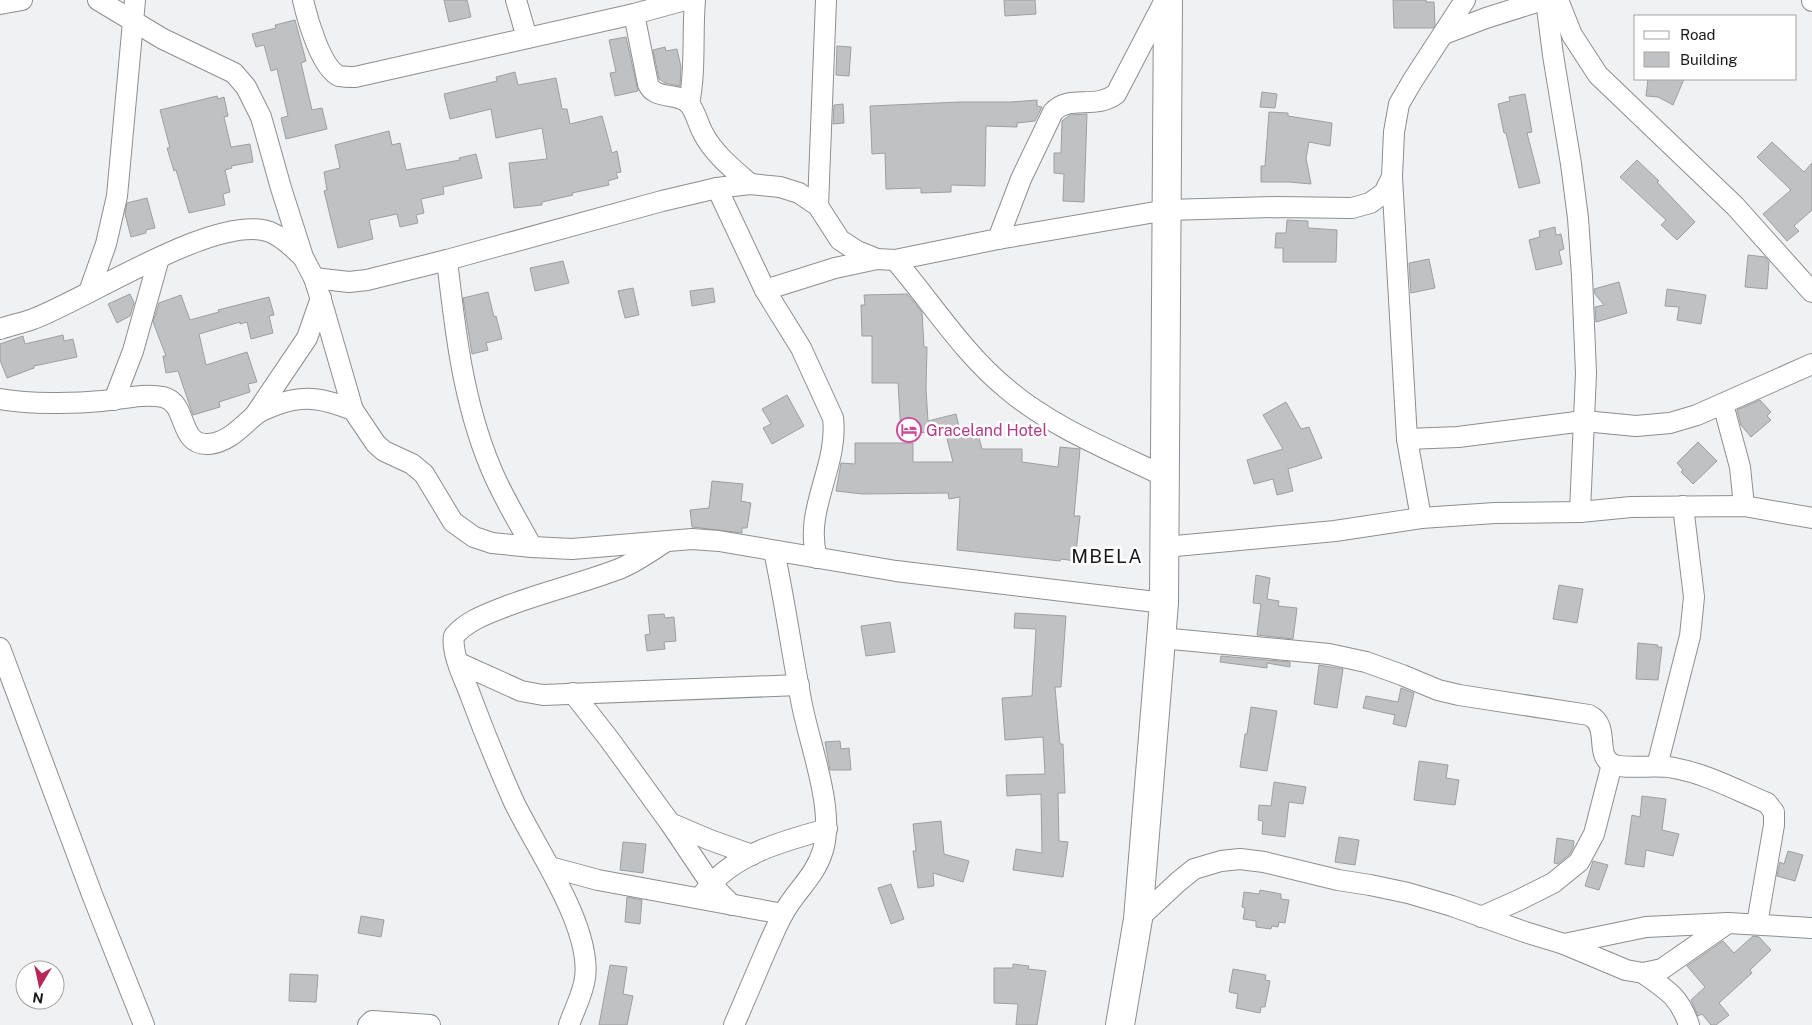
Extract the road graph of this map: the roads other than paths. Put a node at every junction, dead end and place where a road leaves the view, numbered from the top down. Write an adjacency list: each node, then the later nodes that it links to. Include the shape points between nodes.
1 (22, 0): 14 (street)
2 (98, 0): 16 (street)
3 (135, 0): 16 (street)
4 (303, 0): 18 (street, via 326,64 339,76 355,77)
5 (516, 0): 18 (street)
6 (685, 0): 15 (street)
7 (695, 0): 19 (street, via 693,84)
8 (826, 0): 23 (street)
9 (1164, 0): 25 (street, via 1116,94 1096,102 1066,103 1053,112 1021,179)
10 (1168, 0): 24 (highway)
11 (1465, 0): 17 (street)
12 (1544, 0): 17 (street); 45 (street, via 1578,218 1585,320)
13 (1558, 0): 34 (street, via 1572,35 1598,75 1735,206)
14 (0, 4)
15 (634, 14): 18 (street); 19 (street, via 650,90)
16 (132, 21): 26 (street, via 234,73 246,87 261,117); 33 (street, via 117,196 106,244)
17 (1444, 34): 20 (street, via 1399,104)
18 (527, 38)
19 (689, 104): 21 (street, via 715,151)
20 (1392, 177): 24 (street, via 1384,193 1370,203 1352,208); 46 (street)
21 (750, 184): 22 (street); 23 (street, via 799,193)
22 (717, 188): 28 (street); 32 (street)
23 (818, 206): 29 (street, via 840,240 857,251)
24 (1167, 210): 25 (street); 47 (highway)
25 (998, 239): 29 (street)
26 (303, 257): 27 (street, via 270,232 249,228 216,234); 30 (street)
27 (158, 258): 33 (street); 40 (street, via 133,351)
28 (447, 260): 31 (street); 54 (street, via 453,316 471,412 490,467)
29 (886, 260): 32 (street, via 835,268); 47 (street, via 1007,390 1068,429)
30 (314, 278): 31 (street); 35 (street)
31 (348, 282): 35 (street)
32 (765, 290): 57 (street, via 802,348 833,418 833,446 812,535)
33 (89, 292): 36 (street, via 33,319)
34 (1812, 292)
35 (321, 301): 38 (street); 44 (street, via 307,338)
36 (0, 328)
37 (1812, 364): 42 (street)
38 (342, 372): 39 (street); 43 (street)
39 (305, 398): 43 (street, via 332,401); 44 (street)
40 (114, 400): 41 (street); 44 (street, via 152,396 171,400 188,434 199,444 229,438)
41 (3, 402)
42 (1723, 404): 45 (street, via 1670,424 1636,426); 49 (street, via 1740,467)
43 (354, 410): 54 (street, via 376,444 424,474 447,514 461,529 492,543)
44 (255, 415)
45 (1584, 421): 46 (street, via 1458,437); 50 (street)
46 (1407, 439): 51 (street)
47 (1166, 477): 55 (highway)
48 (1684, 506): 49 (street); 50 (street); 65 (street, via 1693,587 1690,636)
49 (1744, 506): 52 (street)
50 (1580, 512): 51 (street)
51 (1421, 518): 55 (street, via 1335,531)
52 (1812, 518)
53 (666, 542): 54 (street, via 572,549); 56 (street, via 692,539 719,541); 61 (street, via 619,569 476,618 454,636)
54 (532, 547)
55 (1166, 547): 58 (highway)
56 (774, 551): 57 (street); 62 (street)
57 (817, 558): 58 (street, via 896,571)
58 (1164, 603): 59 (highway)
59 (1161, 638): 64 (street, via 1329,654 1366,662 1452,694 1589,715 1599,723 1604,756); 73 (highway)
60 (0, 648): 79 (street)
61 (459, 663): 63 (street, via 520,691 543,695); 69 (street, via 514,801)
62 (799, 685): 63 (street); 67 (street, via 826,808)
63 (573, 693): 66 (street)
64 (1612, 764): 65 (street); 72 (street, via 1594,834 1579,862 1553,883)
65 (1657, 766): 75 (street, via 1702,774 1767,803 1774,812)
66 (670, 823): 68 (street); 70 (street)
67 (827, 829): 68 (street, via 796,837); 71 (street, via 812,875)
68 (752, 855): 70 (street, via 726,870)
69 (550, 868): 70 (street, via 598,880); 82 (street, via 570,908 585,961 585,978)
70 (705, 892): 71 (street, via 732,905)
71 (783, 914): 83 (street)
72 (1481, 917): 73 (street, via 1408,894 1240,859 1220,861 1194,870); 77 (street)
73 (1138, 919): 84 (highway)
74 (1728, 923): 75 (street); 77 (street, via 1646,927); 78 (street, via 1662,969)
75 (1757, 924): 76 (street)
76 (1812, 928)
77 (1564, 944): 78 (street, via 1626,970)
78 (1643, 973): 85 (street, via 1671,992 1684,1010)
79 (144, 1025)
80 (368, 1025): 81 (street, via 372,1020)
81 (430, 1025)
82 (569, 1025)
83 (734, 1025)
84 (1120, 1025)
85 (1688, 1025)

